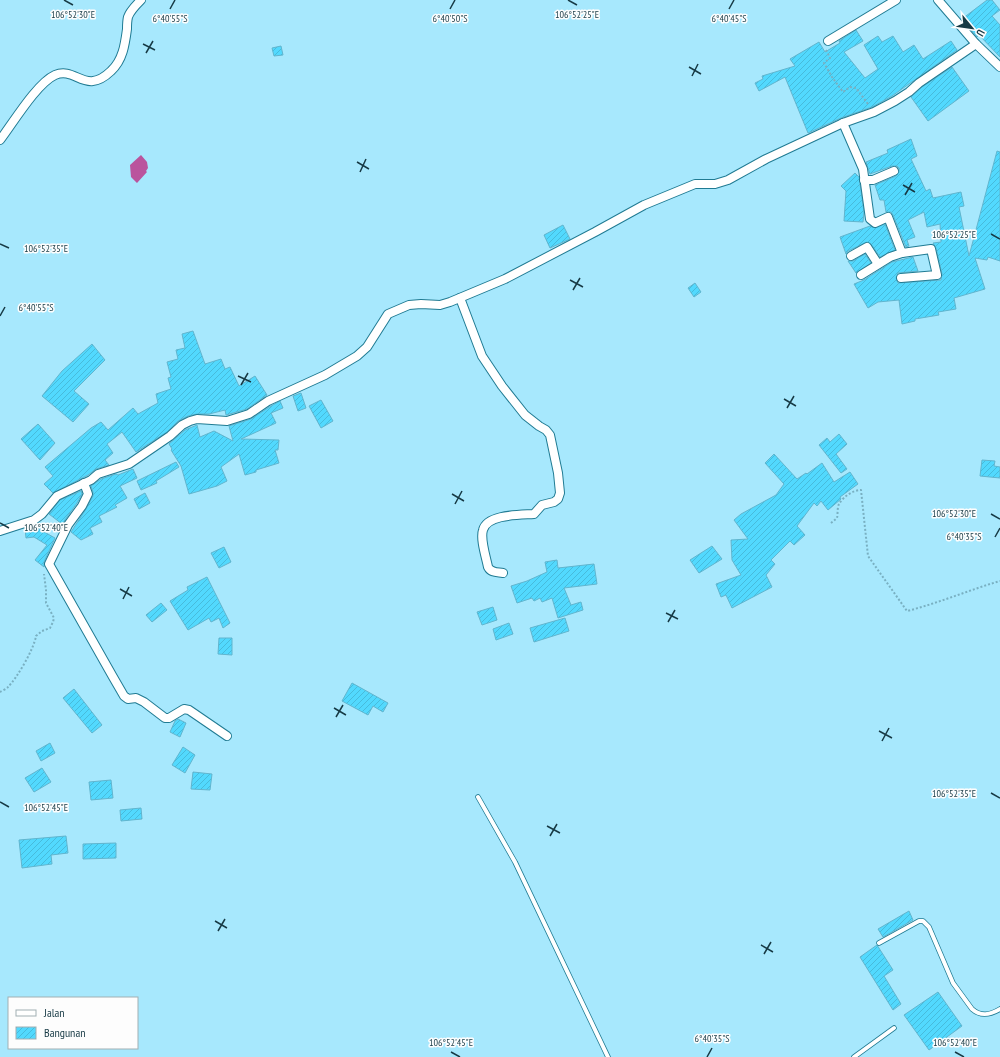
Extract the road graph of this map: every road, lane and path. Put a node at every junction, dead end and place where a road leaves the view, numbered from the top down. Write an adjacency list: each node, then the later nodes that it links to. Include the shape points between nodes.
1 (141, 0): 9 (street, via 128,17 125,46 111,72 88,82 67,74 55,75 48,79 36,91)
2 (896, 0): 4 (street)
3 (938, 0): 5 (street)
4 (828, 41): 7 (path, via 823,44 830,58 824,64 832,78 843,92 850,87 856,88)
5 (976, 44): 6 (street); 7 (street, via 906,94)
6 (1000, 66)
7 (874, 112): 8 (street)
8 (843, 123): 11 (street); 17 (street, via 728,180 715,184 695,184 644,205 505,279)
9 (0, 140)
10 (894, 171): 11 (street, via 873,180)
11 (864, 180): 12 (street, via 870,219 875,223 888,217)
12 (902, 253): 14 (street); 16 (street, via 930,249 938,275)
13 (851, 256): 14 (street, via 867,247)
14 (878, 264): 15 (street)
15 (861, 275)
16 (901, 278)
17 (460, 298): 18 (street, via 440,305 409,305 388,314 367,347 325,375 268,401 249,414 227,421 190,421 129,464 98,474); 22 (street, via 482,356 525,415 550,435 558,473 560,493 554,502 542,505 534,514 510,515 495,519 487,523 483,529 482,537 488,567 493,572)
18 (84, 483): 20 (street, via 57,496 34,520); 21 (street, via 88,494 59,542 49,564)
19 (831, 523): 23 (path, via 837,518 838,505 855,490 861,490 868,556 906,611 932,605)
20 (0, 531)
21 (51, 567): 24 (path, via 43,570 46,603 54,618 53,622 50,628 36,636 19,670 8,687); 25 (street, via 124,696 144,702 165,718 184,709 189,710)
22 (504, 573)
23 (1000, 581)
24 (0, 692)
25 (226, 736)
26 (478, 797): 30 (lane, via 515,862)
27 (879, 943): 28 (lane, via 918,921 923,921 929,927 953,983 972,1009 980,1014 989,1015)
28 (1000, 1009)
29 (894, 1028): 31 (lane)
30 (608, 1057)
31 (854, 1057)

